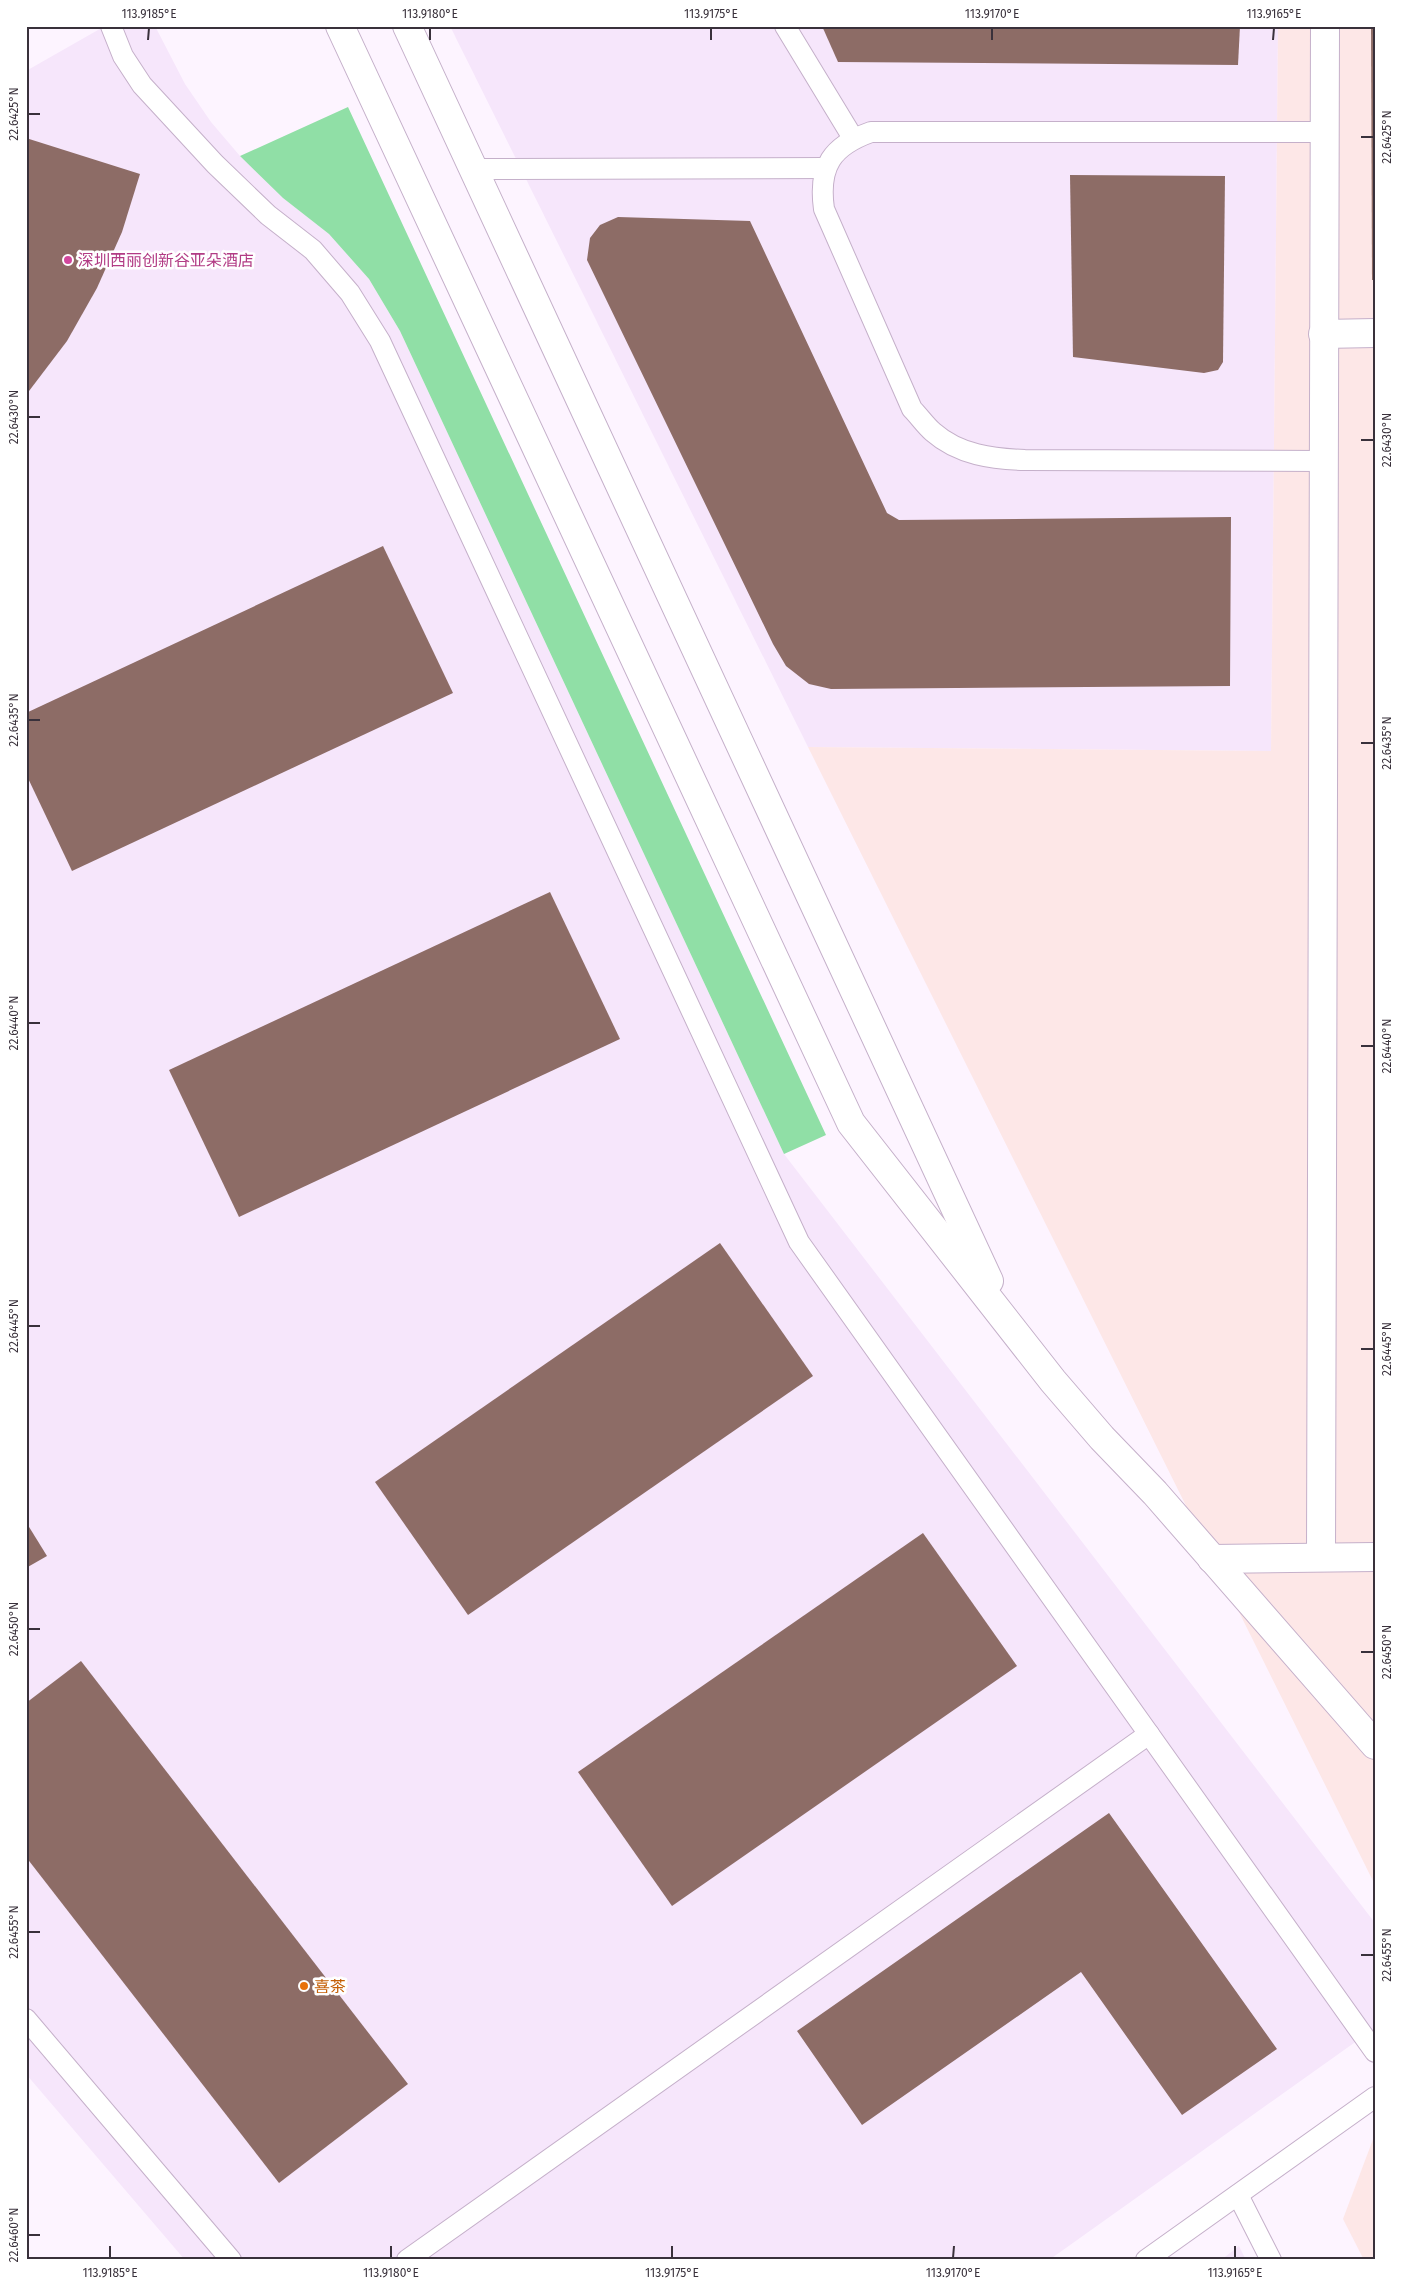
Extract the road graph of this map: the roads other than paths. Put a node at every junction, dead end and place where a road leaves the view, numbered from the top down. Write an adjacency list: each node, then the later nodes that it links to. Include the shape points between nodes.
1 (111, 26): 17 (lane, via 123,56 142,86 268,215 313,250 350,293 375,333 799,1242)
2 (340, 26): 13 (street, via 851,1123)
3 (407, 26): 9 (street)
4 (784, 26): 7 (lane)
5 (1325, 26): 6 (street)
6 (1324, 132): 7 (lane, via 871,132); 10 (street)
7 (853, 138): 8 (lane, via 837,151)
8 (826, 168): 9 (lane); 12 (lane, via 821,188 824,209 912,409 934,433 962,450 993,459 1017,460)
9 (474, 169): 13 (street)
10 (1324, 334): 11 (street); 12 (street)
11 (1375, 334)
12 (1323, 461): 15 (street)
13 (1008, 1320): 16 (street, via 1053,1381)
14 (1375, 1557): 15 (street)
15 (1321, 1558): 16 (street)
16 (1212, 1559): 18 (street)
17 (1149, 1734): 20 (lane); 24 (lane)
18 (1375, 1745)
19 (26, 2019): 23 (lane)
20 (1375, 2052)
21 (1375, 2097): 22 (lane)
22 (1238, 2195): 25 (lane); 26 (lane)
23 (231, 2260)
24 (407, 2260)
25 (1146, 2260)
26 (1271, 2260)

